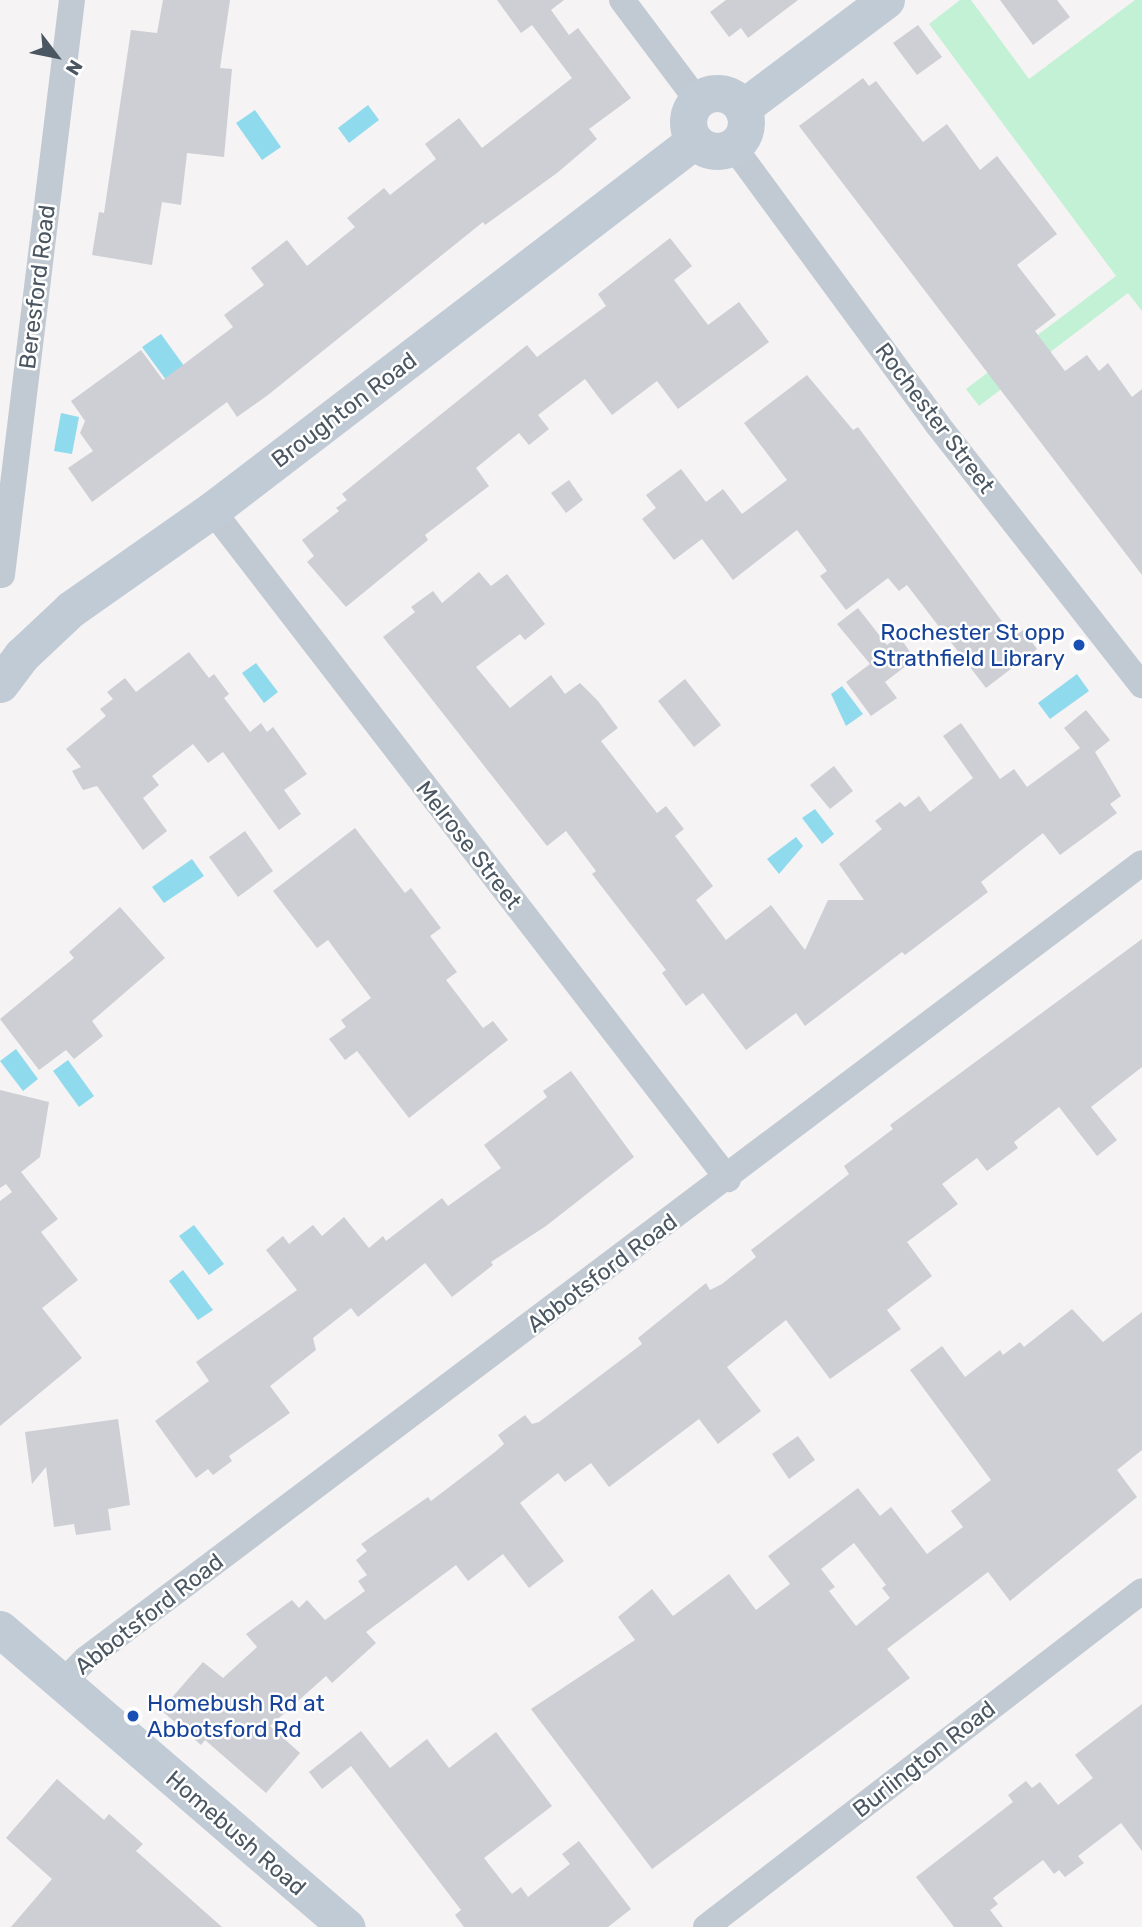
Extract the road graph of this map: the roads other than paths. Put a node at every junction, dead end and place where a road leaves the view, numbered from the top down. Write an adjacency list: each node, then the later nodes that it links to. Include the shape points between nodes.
1 (72, 0): 9 (street, Beresford Road)
2 (622, 0): 4 (street)
3 (886, 0): 5 (main road)
4 (697, 100): 5 (main road, via 722,93); 6 (main road, via 688,116)
5 (742, 108): 7 (main road, via 746,125)
6 (694, 141): 7 (main road, via 708,150); 8 (main road, Broughton Road)
7 (733, 146): 11 (street, Rochester Street, via 937,424)
8 (212, 510): 10 (main road, Broughton Road, via 71,609 22,654); 13 (street, Melrose Street)
9 (2, 575)
10 (0, 684)
11 (1142, 685)
12 (1142, 863): 13 (street, Abbotsford Road)
13 (728, 1179): 16 (street, Abbotsford Road, via 86,1659)
14 (1142, 1591): 18 (street, Burlington Road)
15 (0, 1629): 16 (main road, Homebush Road)
16 (62, 1683): 17 (main road, Homebush Road)
17 (346, 1927)
18 (706, 1927)

